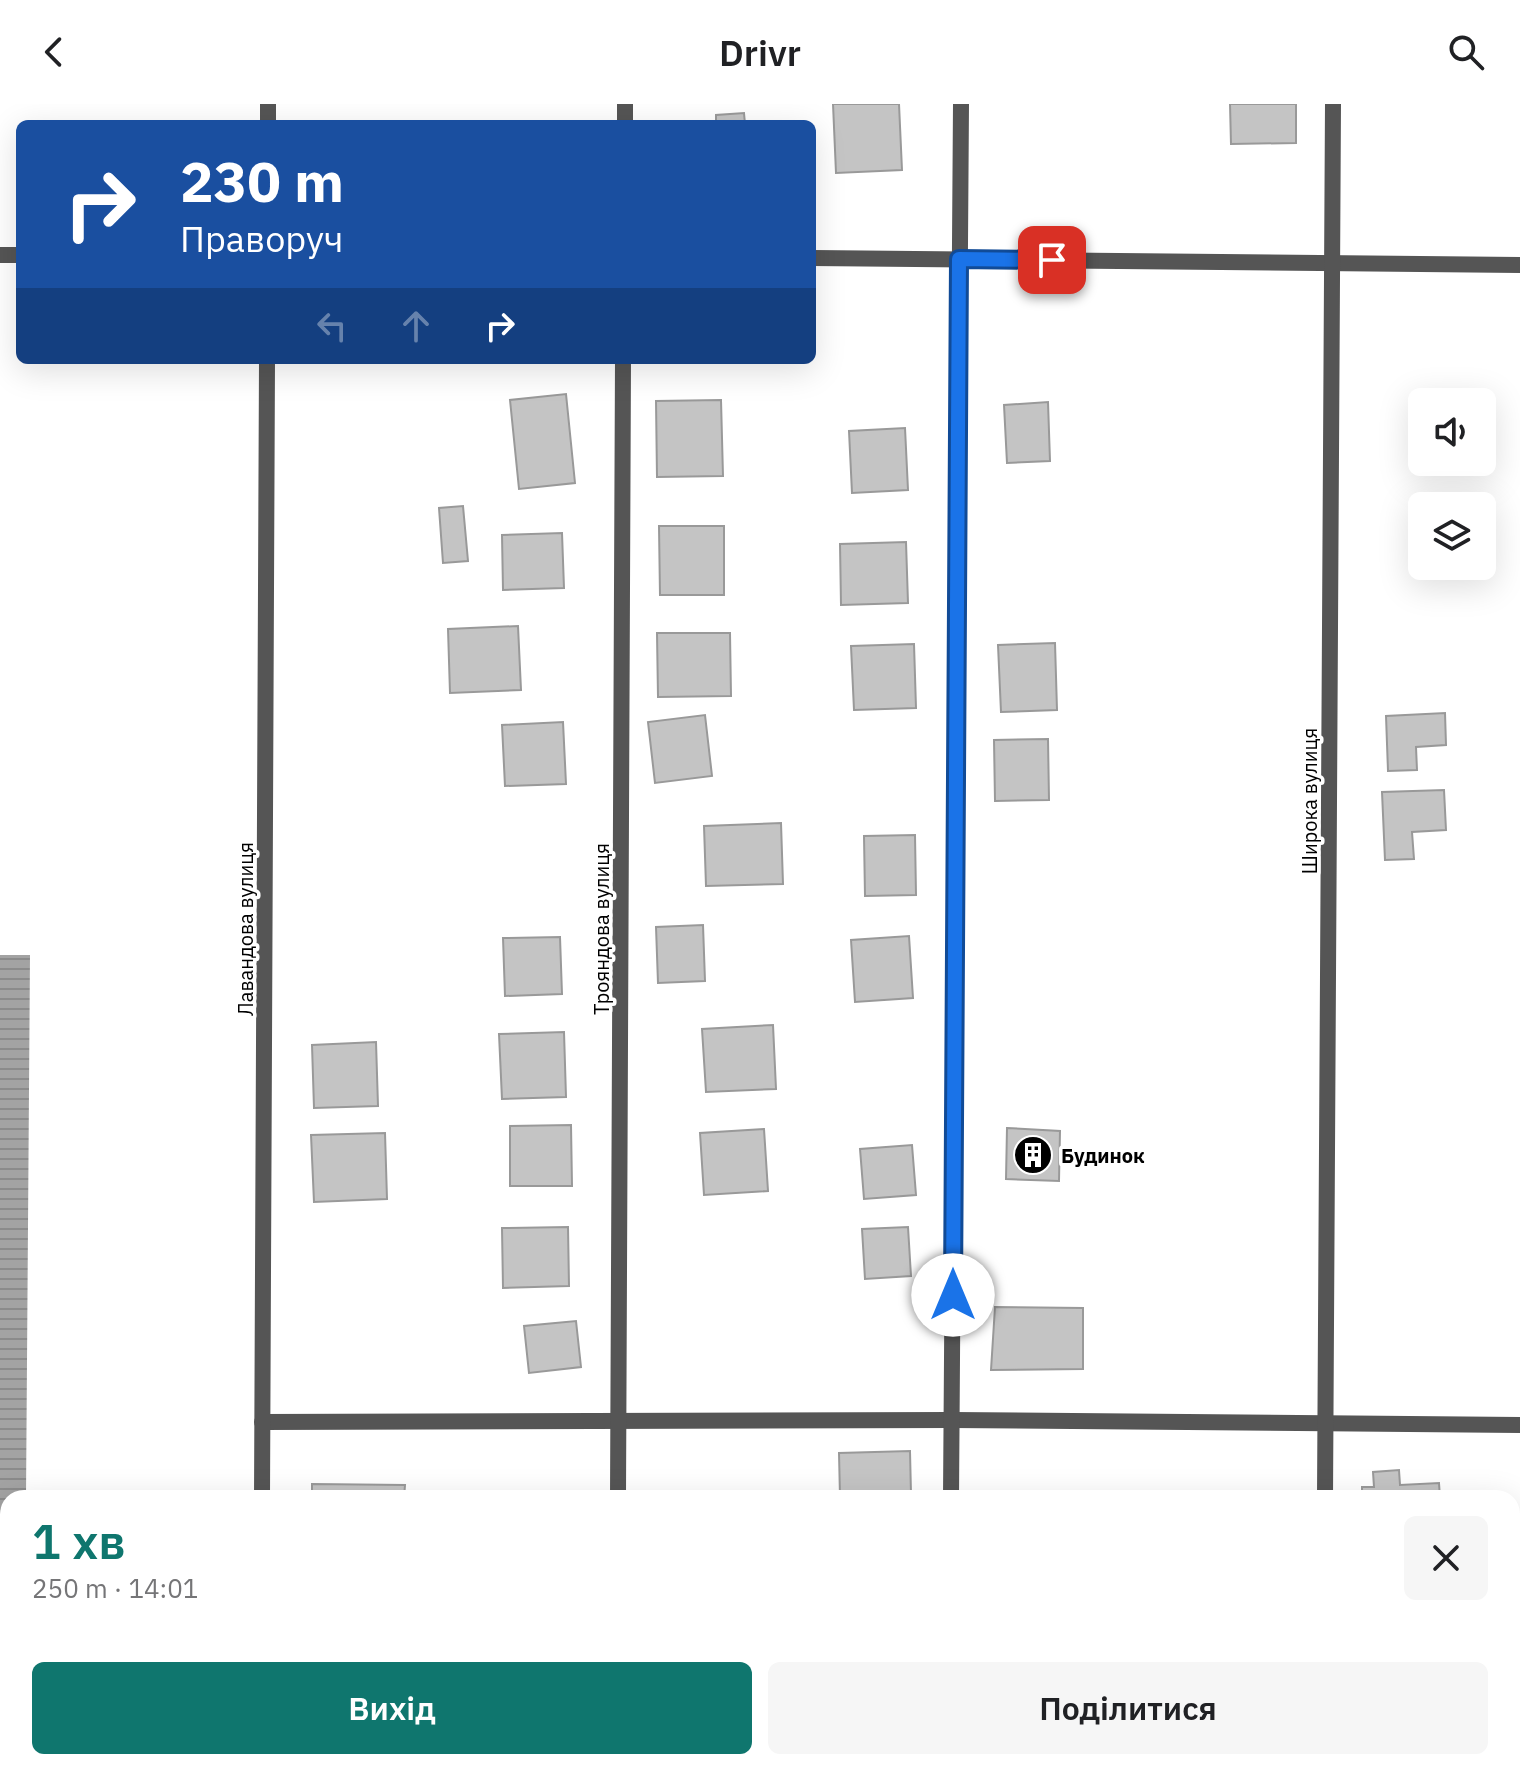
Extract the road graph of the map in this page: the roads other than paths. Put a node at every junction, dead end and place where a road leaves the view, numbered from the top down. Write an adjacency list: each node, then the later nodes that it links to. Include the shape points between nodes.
1 (961, 104): 4 (street)
2 (1333, 104): 5 (street, Широка вулиця)
3 (816, 258): 4 (street)
4 (959, 259): 5 (street); 9 (street)
5 (1332, 264): 6 (street); 12 (street, Широка вулиця)
6 (1520, 265)
7 (267, 364): 11 (street, Лавандова вулиця)
8 (623, 364): 10 (street, Трояндова вулиця)
9 (952, 1420): 10 (street); 12 (street); 16 (street)
10 (619, 1421): 11 (street); 15 (street, Трояндова вулиця)
11 (262, 1422): 14 (street, Лавандова вулиця)
12 (1326, 1422): 13 (street); 17 (street, Широка вулиця)
13 (1520, 1425)
14 (262, 1490)
15 (618, 1490)
16 (951, 1490)
17 (1325, 1490)

